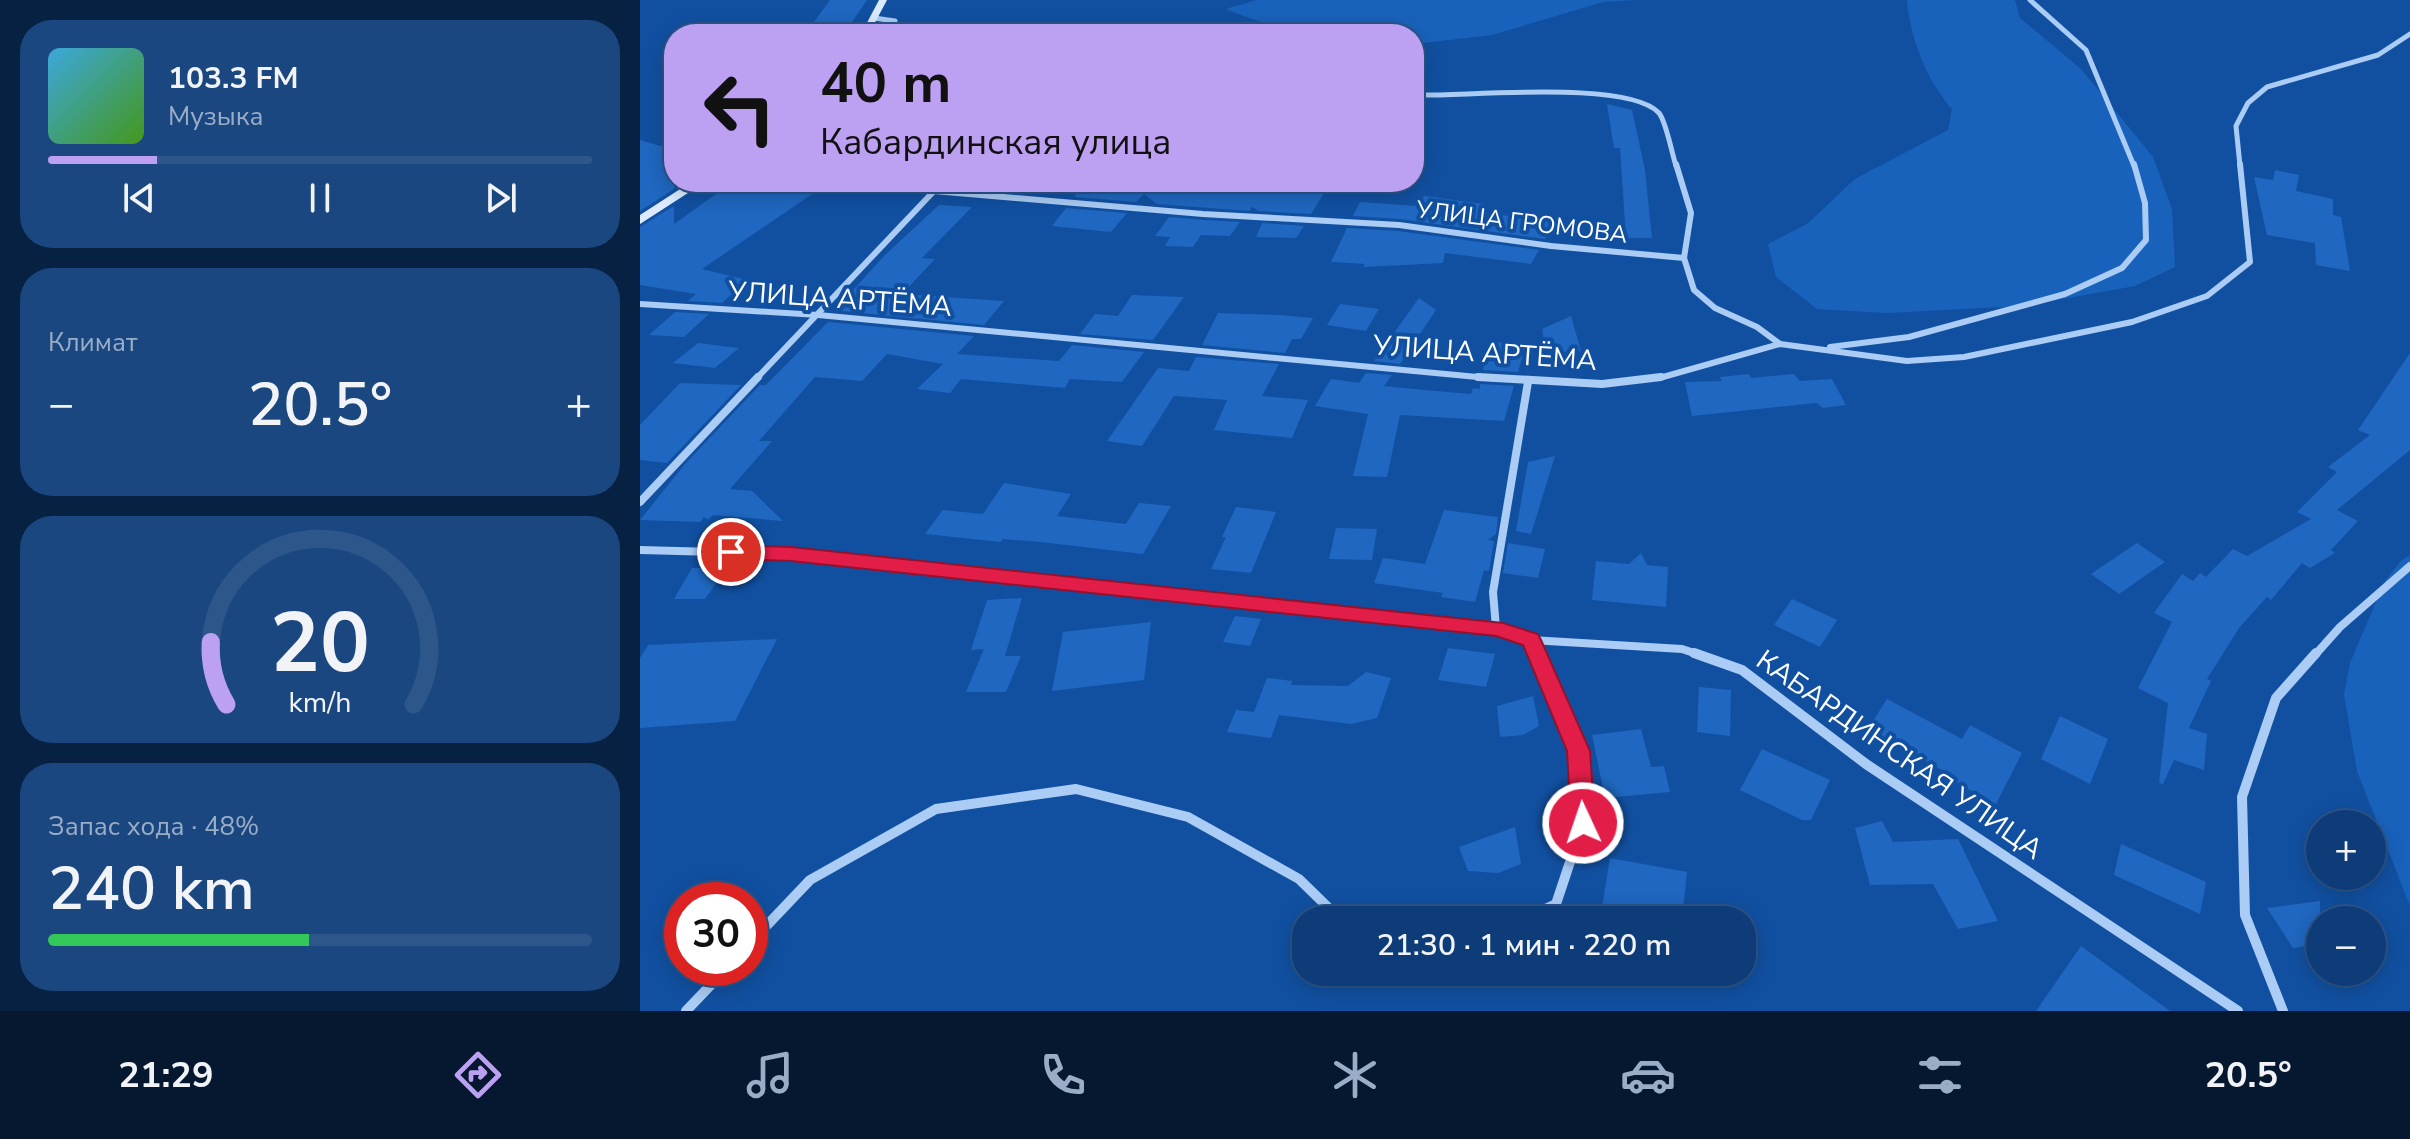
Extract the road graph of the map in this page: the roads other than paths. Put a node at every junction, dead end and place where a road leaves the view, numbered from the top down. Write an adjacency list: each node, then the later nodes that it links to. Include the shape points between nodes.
1 (883, 0): 3 (street)
2 (2030, 0): 16 (street, via 2086,50 2103,85 2145,203 2146,240 2122,268 2065,294 1909,337)
3 (874, 18): 4 (street); 5 (street)
4 (871, 24)
5 (894, 24)
6 (2410, 34): 16 (street, УЛИЦА АРТЁМА, via 2378,55 2267,87 2248,103 2236,126 2250,262 2207,296 2132,322 1964,357 1907,361)
7 (1424, 95): 12 (street, via 1559,90 1643,103 1660,114 1691,213)
8 (683, 192): 11 (street)
9 (928, 192): 14 (street)
10 (991, 192): 12 (street, УЛИЦА ГРОМОВА, via 1203,214 1399,225)
11 (640, 220)
12 (1684, 258): 15 (street, via 1694,290 1715,308)
13 (640, 304): 14 (street, УЛИЦА АРТЁМА)
14 (818, 315): 17 (street, УЛИЦА АРТЁМА); 18 (street)
15 (1780, 344): 16 (street, УЛИЦА АРТЁМА); 17 (street, УЛИЦА АРТЁМА, via 1663,377 1602,384)
16 (1818, 349)
17 (1528, 382): 21 (street, via 1493,592)
18 (640, 502)
19 (640, 550): 21 (street, КАБАРДИНСКАЯ УЛИЦА, via 791,554)
20 (2410, 566): 29 (street, via 2340,627 2276,698 2242,797 2245,915)
21 (1496, 628): 22 (street, КАБАРДИНСКАЯ УЛИЦА)
22 (1531, 640): 24 (street, via 1579,751 1583,823); 28 (street, КАБАРДИНСКАЯ УЛИЦА, via 1682,649 1742,670 1866,764)
23 (1327, 906): 25 (street, via 1299,879 1188,817 1076,789 936,809 810,880)
24 (1552, 906)
25 (768, 924)
26 (710, 986): 27 (street)
27 (686, 1011)
28 (2238, 1011)
29 (2283, 1011)

